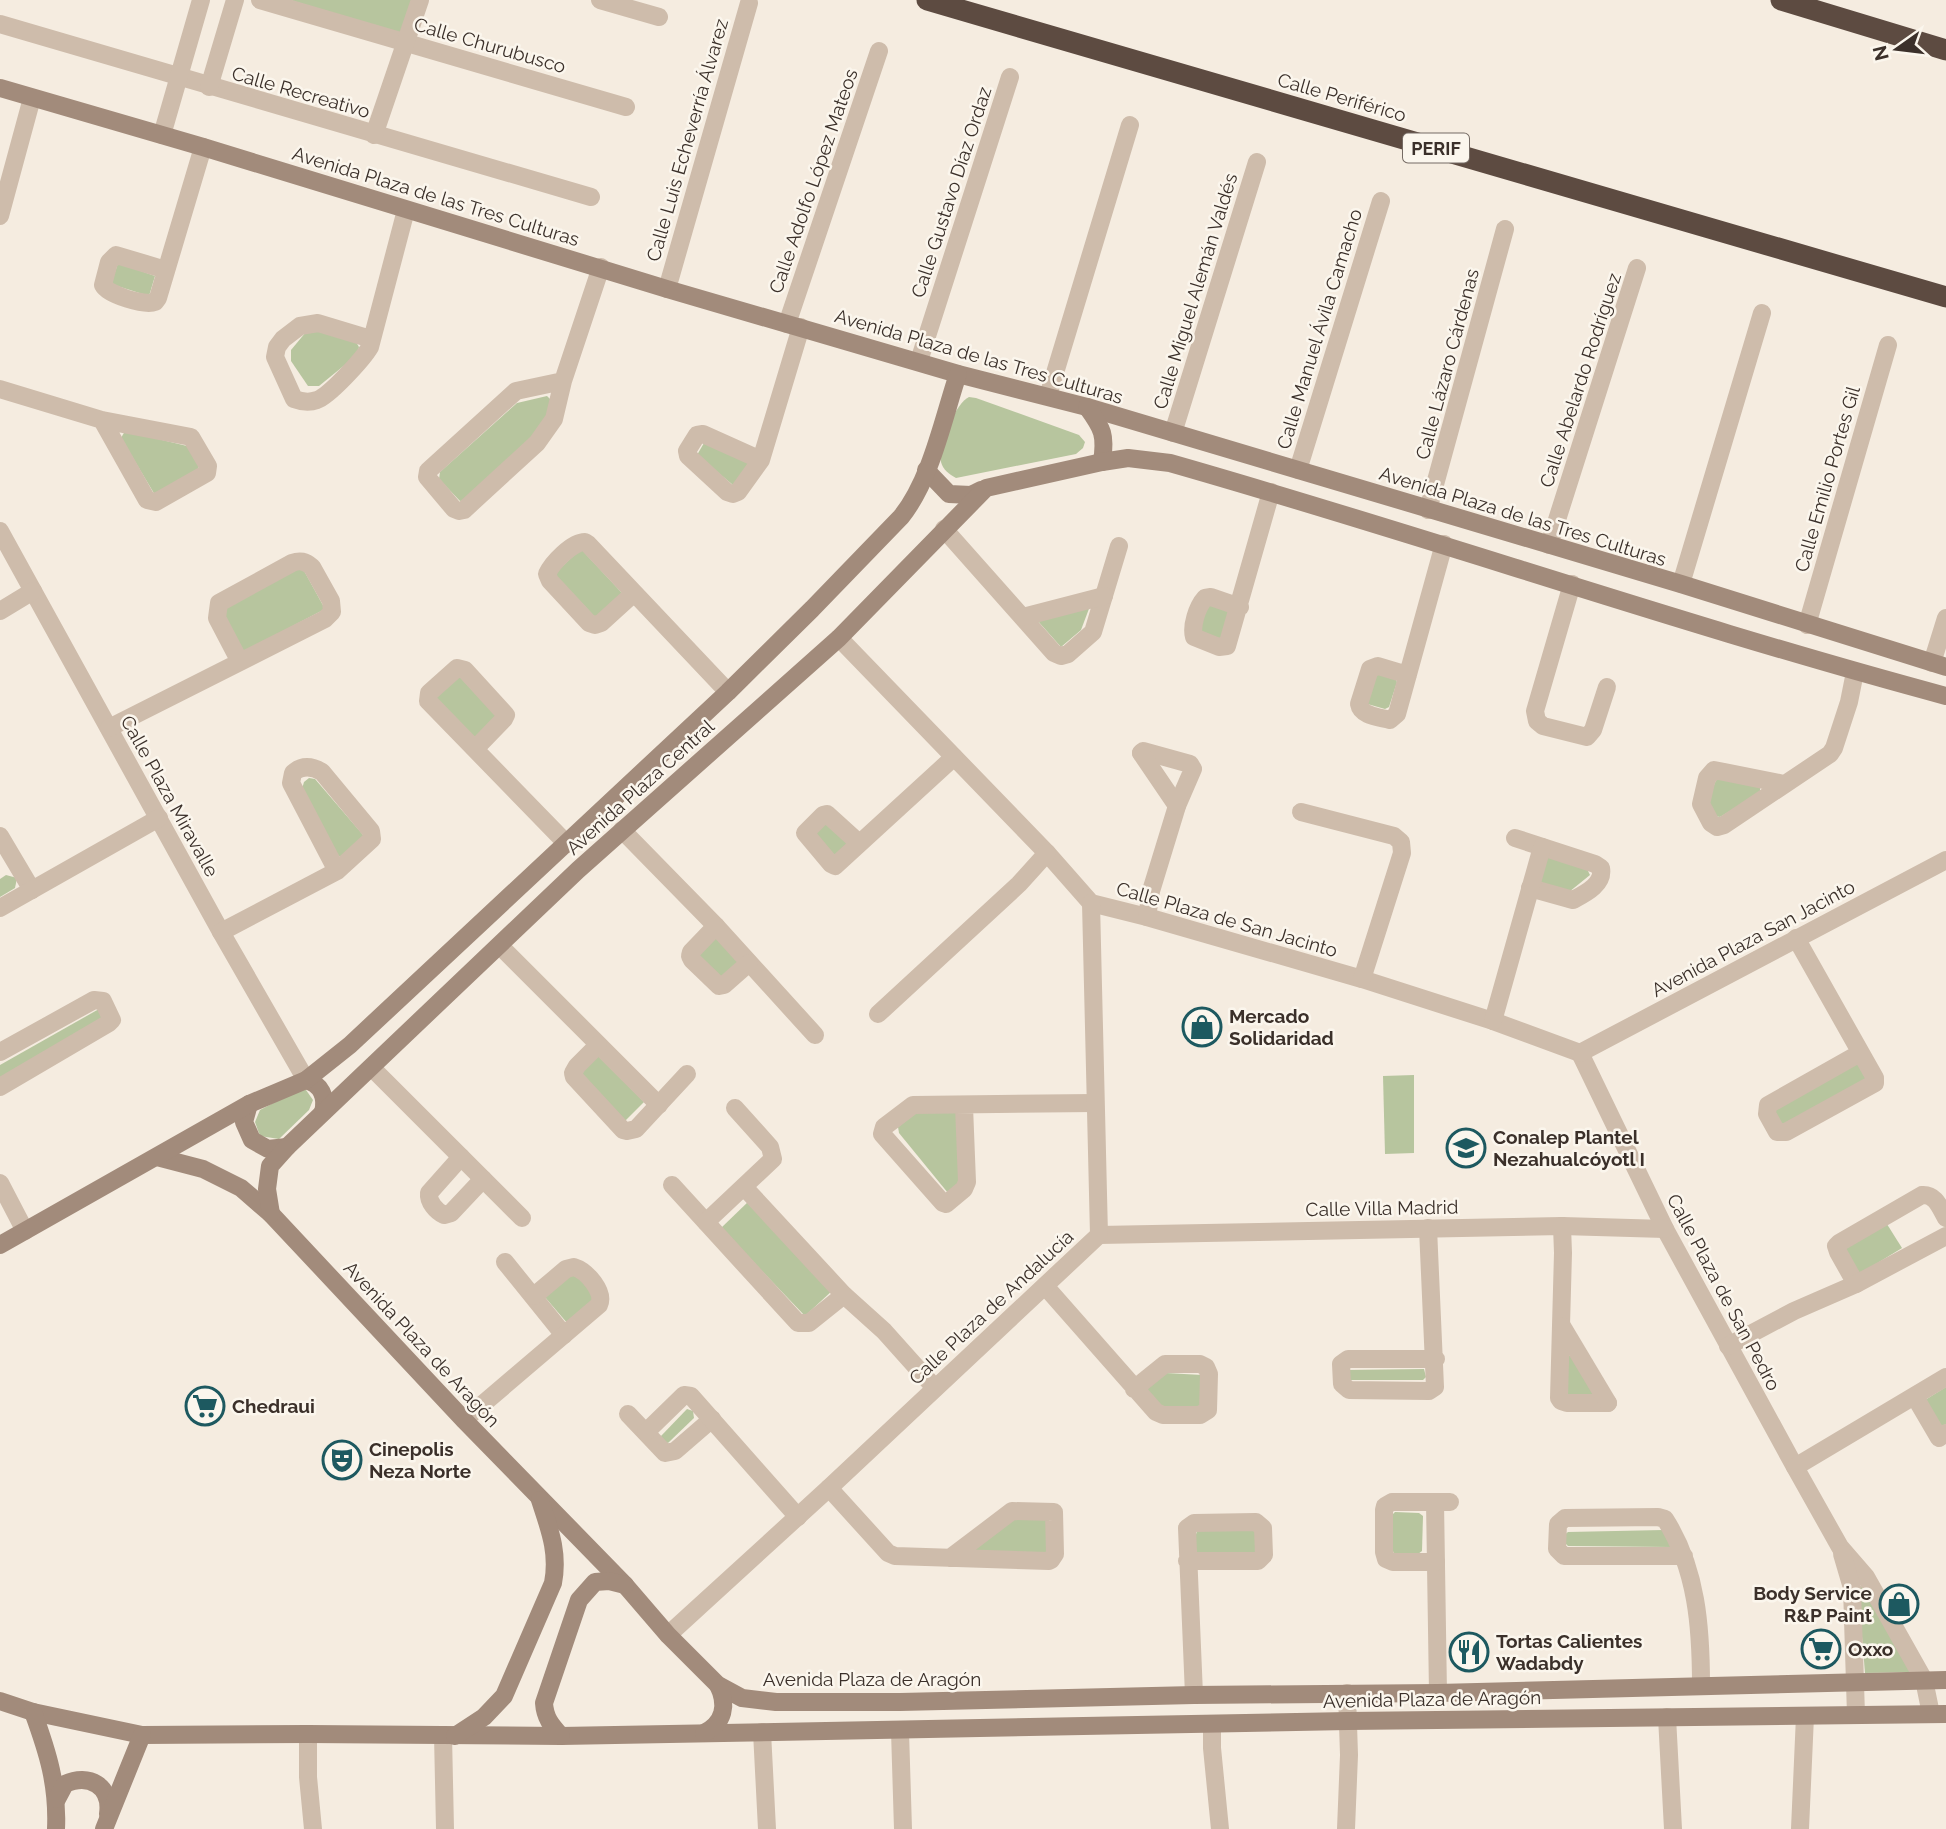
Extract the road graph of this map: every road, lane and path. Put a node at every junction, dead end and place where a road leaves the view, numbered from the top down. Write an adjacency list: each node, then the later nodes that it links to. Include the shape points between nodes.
1 (201, 0): 15 (street)
2 (235, 0): 16 (street)
3 (260, 0): 11 (street, Calle Churubusco)
4 (420, 0): 11 (street)
5 (600, 0): 9 (street)
6 (927, 0): 34 (highway, Calle Periférico / PERIF)
7 (1781, 0): 12 (highway)
8 (749, 3): 33 (street, Calle Luis Echeverría Álvarez)
9 (659, 17)
10 (0, 24): 15 (street, Calle Recreativo)
11 (405, 41): 19 (street, Calle Churubusco); 22 (street)
12 (1946, 50)
13 (879, 51): 36 (street, Calle Adolfo López Mateos)
14 (1010, 77): 39 (street, Calle Gustavo Díaz Ordaz)
15 (180, 78): 16 (street, Calle Recreativo); 21 (street)
16 (209, 86): 22 (street, Calle Recreativo)
17 (0, 88): 18 (street, Avenida Plaza de las Tres Culturas)
18 (32, 98): 21 (street, Avenida Plaza de las Tres Culturas); 28 (street)
19 (626, 107)
20 (1130, 125): 43 (street)
21 (162, 135): 23 (street, Avenida Plaza de las Tres Culturas)
22 (374, 135): 25 (street, Calle Recreativo)
23 (203, 147): 27 (street, Avenida Plaza de las Tres Culturas); 32 (street)
24 (1257, 162): 46 (street, Calle Miguel Alemán Valdés)
25 (591, 197)
26 (1381, 201): 50 (street, Calle Manuel Ávila Camacho)
27 (406, 210): 30 (street, Avenida Plaza de las Tres Culturas); 37 (street)
28 (0, 216)
29 (1505, 229): 53 (street, Calle Lázaro Cárdenas)
30 (601, 267): 33 (street, Avenida Plaza de las Tres Culturas); 41 (street)
31 (1637, 268): 57 (street, Calle Abelardo Rodríguez)
32 (166, 270)
33 (667, 289): 36 (street, Avenida Plaza de las Tres Culturas)
34 (1946, 297)
35 (1762, 313): 60 (street)
36 (794, 326): 39 (street, Avenida Plaza de las Tres Culturas); 47 (street, Calle Adolfo López Mateos, via 794,354)
37 (371, 339): 37 (street, via 364,358 320,399 309,402 294,399 275,357 283,339 300,326 318,323)
38 (1888, 345): 68 (street, Calle Emilio Portes Gil)
39 (919, 361): 40 (street, Avenida Plaza de las Tres Culturas)
40 (958, 374): 43 (street, Avenida Plaza de las Tres Culturas); 49 (street, Avenida Plaza Central)
41 (564, 381): 41 (street, via 554,419 537,443 464,510 454,509 427,477 428,471 516,391)
42 (0, 389): 45 (street)
43 (1048, 396): 44 (street, Avenida Plaza de las Tres Culturas)
44 (1087, 407): 46 (street, Avenida Plaza de las Tres Culturas); 48 (street, via 1104,433)
45 (102, 420): 45 (street, via 191,437 208,466 207,473 156,502 147,500)
46 (1173, 433): 50 (street, Avenida Plaza de las Tres Culturas)
47 (761, 460)
48 (1102, 461): 51 (street); 52 (street, via 1150,459)
49 (926, 470): 51 (street, via 949,494 971,495); 75 (street, Avenida Plaza Central, via 901,517)
50 (1298, 470): 53 (street, Avenida Plaza de las Tres Culturas)
51 (986, 488): 54 (street, Avenida Plaza Central)
52 (1271, 492): 56 (street); 64 (street)
53 (1428, 510): 57 (street, Avenida Plaza de las Tres Culturas)
54 (944, 530): 66 (street); 69 (street, Avenida Plaza Central)
55 (0, 531): 61 (street, Calle Plaza Miravalle)
56 (1444, 544): 59 (street); 73 (street)
57 (1549, 545): 60 (street, Avenida Plaza de las Tres Culturas)
58 (1119, 546): 63 (street)
59 (1572, 584): 72 (street); 74 (street, via 1535,711 1537,721 1587,737)
60 (1681, 584): 68 (street, Avenida Plaza de las Tres Culturas)
61 (33, 591): 65 (street); 77 (street, Calle Plaza Miravalle)
62 (634, 593): 62 (street, via 595,625 547,574 582,541); 75 (street)
63 (1104, 596): 66 (street); 66 (street, via 1093,632 1065,656 1054,653)
64 (1240, 607)
65 (0, 611)
66 (1023, 617)
67 (1946, 618): 71 (street)
68 (1807, 625): 71 (street, Avenida Plaza de las Tres Culturas)
69 (839, 638): 79 (street, Calle Plaza de San Jacinto); 84 (street, Avenida Plaza Central)
70 (240, 662): 70 (street, via 331,612 331,601 308,563 292,563 219,603 217,618); 77 (street)
71 (1939, 665)
72 (1855, 672): 76 (street); 80 (street, via 1832,751)
73 (1409, 676)
74 (1606, 687)
75 (728, 692): 87 (street, Avenida Plaza Central)
76 (1946, 696)
77 (109, 728): 83 (street, Calle Plaza Miravalle)
78 (475, 749): 78 (street, via 506,715 465,670 457,668 429,693 428,701); 87 (street)
79 (954, 757): 88 (street); 90 (street, Calle Plaza de San Jacinto)
80 (1784, 784)
81 (1177, 806): 98 (street)
82 (1301, 812): 104 (street, via 1394,836 1401,842 1402,853)
83 (159, 818): 95 (street); 100 (street, Calle Plaza Miravalle)
84 (622, 830): 99 (street); 102 (street, Avenida Plaza Central)
85 (0, 836): 92 (street)
86 (1515, 838): 89 (street)
87 (567, 844): 114 (street, Avenida Plaza Central, via 396,1004)
88 (859, 844)
89 (1542, 847): 94 (street); 94 (street, via 1595,864 1602,877 1573,900)
90 (1047, 853): 96 (street, Calle Plaza de San Jacinto); 105 (street)
91 (1946, 860): 101 (street, Avenida Plaza San Jacinto)
92 (7, 863): 95 (street)
93 (337, 871): 93 (street, via 371,841 372,834 321,772 301,768 293,773 291,783); 100 (street)
94 (1530, 888): 106 (street)
95 (32, 890): 97 (street)
96 (1091, 904): 98 (street, Calle Plaza de San Jacinto); 116 (street, Calle Plaza de Andalucía)
97 (0, 908)
98 (1147, 917): 104 (street, Calle Plaza de San Jacinto)
99 (716, 926): 103 (street); 103 (street, via 691,952 692,960 719,986)
100 (221, 932): 114 (street, Calle Plaza Miravalle)
101 (1796, 938): 110 (street, Avenida Plaza San Jacinto); 111 (street)
102 (500, 946): 108 (street); 112 (street, Avenida Plaza Central)
103 (749, 963): 107 (street)
104 (1362, 979): 106 (street, Calle Plaza de San Jacinto)
105 (878, 1014)
106 (1493, 1021): 110 (street, Calle Plaza de San Jacinto)
107 (815, 1035)
108 (598, 1045): 118 (street); 118 (street, via 573,1073 620,1128 636,1129)
109 (0, 1052): 115 (street, via 94,1000 103,1001 111,1015 108,1023)
110 (1580, 1053): 135 (street, Calle Plaza de San Pedro)
111 (1860, 1053): 111 (street, via 1875,1078 1873,1086 1786,1132 1777,1132 1767,1114 1768,1105)
112 (372, 1068): 121 (street, Avenida Plaza Central); 124 (street)
113 (687, 1074): 118 (street)
114 (306, 1080): 117 (street, Avenida Plaza Central); 121 (street, via 322,1091)
115 (0, 1087)
116 (1095, 1102): 119 (street); 137 (street, Calle Plaza de Andalucía)
117 (249, 1104): 122 (street, via 244,1122 252,1140 268,1149); 123 (street, Avenida Plaza Central)
118 (659, 1105)
119 (964, 1105): 119 (street, via 966,1186 946,1204 882,1131 913,1105)
120 (735, 1108): 128 (street, via 774,1155)
121 (323, 1112): 122 (street, Avenida Plaza Central)
122 (286, 1147): 129 (street, Avenida Plaza Central, via 270,1166)
123 (157, 1157): 129 (street, Avenida Plaza de Aragón, via 203,1169 232,1183); 136 (street)
124 (461, 1157): 125 (street); 125 (street, via 429,1193 439,1212 451,1213)
125 (483, 1180): 130 (street)
126 (0, 1183): 136 (street)
127 (672, 1185): 132 (street)
128 (744, 1187): 132 (street); 143 (street)
129 (271, 1214): 155 (street, Avenida Plaza de Aragón)
130 (522, 1218)
131 (1946, 1218): 141 (street, via 1934,1198 1922,1195 1839,1243 1838,1252)
132 (706, 1222): 143 (street, via 798,1323 809,1323)
133 (1562, 1226): 134 (street, Calle Villa Madrid); 135 (street, Calle Villa Madrid); 145 (street)
134 (1428, 1228): 137 (street, Calle Villa Madrid); 148 (street)
135 (1665, 1229): 147 (street, Calle Plaza de San Pedro)
136 (25, 1231): 139 (street)
137 (1099, 1235): 142 (street, Calle Plaza de Andalucía)
138 (1946, 1236): 141 (street)
139 (0, 1245)
140 (505, 1262): 144 (street)
141 (1856, 1284): 147 (street)
142 (1045, 1286): 150 (street, Calle Plaza de Andalucía); 151 (street)
143 (844, 1295): 150 (street)
144 (534, 1296): 146 (street); 146 (street, via 574,1266 599,1291 599,1306)
145 (1562, 1326)
146 (564, 1335): 155 (street)
147 (1728, 1346): 158 (street, Calle Plaza de San Pedro)
148 (1436, 1359): 148 (street, via 1432,1390 1349,1390 1341,1381 1341,1364 1349,1359)
149 (1946, 1377): 152 (street)
150 (935, 1388): 159 (street, Calle Plaza de Andalucía)
151 (1134, 1388)
152 (1915, 1397): 157 (street, via 1939,1438); 158 (street)
153 (628, 1414): 156 (street)
154 (712, 1419): 156 (street, via 668,1454); 156 (street, via 687,1394); 161 (street)
155 (464, 1420): 160 (street, Avenida Plaza de Aragón)
156 (646, 1432)
157 (1946, 1433)
158 (1794, 1466): 162 (street, Calle Plaza de San Pedro)
159 (829, 1488): 161 (street, Calle Plaza de Andalucía); 164 (street, via 891,1556)
160 (538, 1495): 167 (street, Avenida Plaza de Aragón); 190 (street, via 555,1546 553,1583 504,1696 484,1717)
161 (798, 1517): 168 (street, Calle Plaza de Andalucía)
162 (1840, 1547): 169 (street, Calle Plaza de San Pedro, via 1866,1577); 171 (street, Calle Plaza de San Pedro, via 1852,1588)
163 (1684, 1556): 163 (street, via 1662,1518 1565,1518 1558,1524 1558,1549 1564,1556); 173 (street, via 1701,1643)
164 (950, 1558): 164 (street, via 1051,1560 1055,1554 1054,1512 1012,1511)
165 (1187, 1562): 165 (street, via 1261,1560 1264,1531 1256,1522 1191,1523); 176 (street)
166 (1436, 1562): 166 (street, via 1386,1559 1385,1506 1392,1502 1443,1502); 175 (street)
167 (625, 1585): 168 (street, Avenida Plaza de Aragón); 191 (street, via 595,1582 579,1600 544,1703 550,1725)
168 (668, 1634): 172 (street, Avenida Plaza de Aragón)
169 (1924, 1680): 170 (street, Avenida Plaza de Aragón); 171 (street, Avenida Plaza de Aragón); 179 (street, Calle Plaza de San Pedro)
170 (1946, 1680)
171 (1854, 1682): 173 (street, Avenida Plaza de Aragón); 180 (street, Calle Plaza de San Pedro)
172 (718, 1685): 176 (street, Avenida Plaza de Aragón, via 742,1698 776,1702); 187 (street, via 723,1712 715,1727)
173 (1701, 1685): 175 (street, Avenida Plaza de Aragón)
174 (1347, 1693): 175 (street, Avenida Plaza de Aragón); 176 (street, Avenida Plaza de Aragón); 183 (street)
175 (1438, 1693)
176 (1194, 1695)
177 (0, 1701): 178 (street, Avenida Plaza de Aragón)
178 (33, 1712): 189 (street, Avenida Plaza de Aragón); 192 (street)
179 (1938, 1714): 180 (street, Avenida Plaza de Aragón)
180 (1856, 1715): 181 (street, Avenida Plaza de Aragón)
181 (1805, 1716): 182 (street, Avenida Plaza de Aragón); 202 (street)
182 (1667, 1717): 183 (street, Avenida Plaza de Aragón); 201 (street)
183 (1348, 1721): 184 (street, Avenida Plaza de Aragón); 200 (street)
184 (1212, 1724): 185 (street, Avenida Plaza de Aragón); 199 (street)
185 (900, 1731): 186 (street, Avenida Plaza de Aragón); 198 (street)
186 (762, 1732): 187 (street, Avenida Plaza de Aragón); 197 (street)
187 (704, 1733): 191 (street, Avenida Plaza de Aragón)
188 (308, 1734): 189 (street, Avenida Plaza de Aragón); 190 (street, Avenida Plaza de Aragón); 195 (street)
189 (142, 1735): 193 (street)
190 (449, 1736): 191 (street, Avenida Plaza de Aragón); 196 (street)
191 (561, 1736)
192 (57, 1799): 193 (street, via 65,1784 83,1779 99,1784 107,1799); 194 (street)
193 (106, 1823)
194 (56, 1829)
195 (313, 1829)
196 (445, 1829)
197 (767, 1829)
198 (903, 1829)
199 (1220, 1829)
200 (1346, 1829)
201 (1673, 1829)
202 (1800, 1829)

